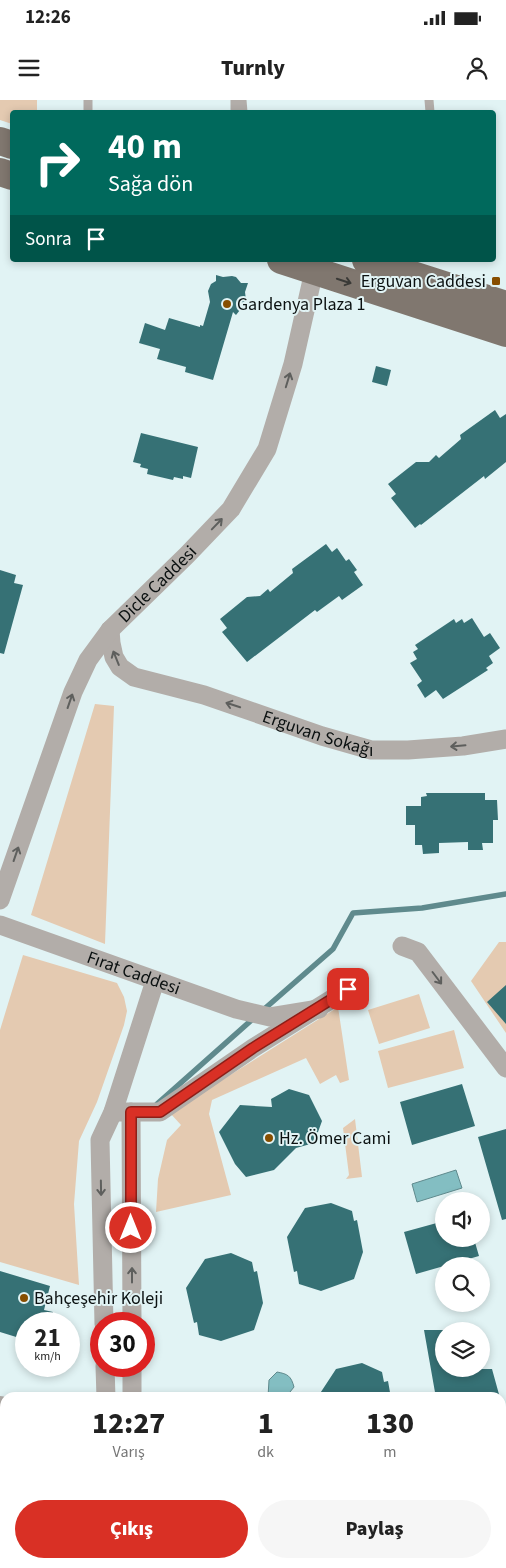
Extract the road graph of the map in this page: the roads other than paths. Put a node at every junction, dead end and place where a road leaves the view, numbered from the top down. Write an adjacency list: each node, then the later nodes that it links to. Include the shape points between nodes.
1 (287, 262): 3 (main road)
2 (375, 262): 4 (main road, via 411,270)
3 (314, 271): 5 (main road, one-way to 5); 6 (street, Dicle Caddesi, one-way to 3, via 231,509 267,449)
4 (506, 305)
5 (506, 333)
6 (110, 630): 7 (street, Erguvan Sokağı, one-way to 6, via 463,746 371,750 204,695 134,678 120,668 114,657); 8 (street, Dicle Caddesi, one-way to 6, via 73,692 88,660)
7 (506, 739)
8 (0, 900)
9 (0, 926): 11 (street, Fırat Caddesi)
10 (402, 946): 14 (street, one-way to 14, via 418,952)
11 (155, 981): 13 (street, Fırat Caddesi, via 268,1017); 15 (street)
12 (348, 989): 13 (street)
13 (319, 1008): 15 (street, via 253,1048 160,1112)
14 (506, 1068)
15 (122, 1112): 16 (street, one-way to 16, via 100,1140); 17 (street, one-way to 15)
16 (104, 1312)
17 (131, 1312)
18 (105, 1377): 20 (street)
19 (132, 1377): 21 (street)
20 (106, 1392)
21 (132, 1392)

